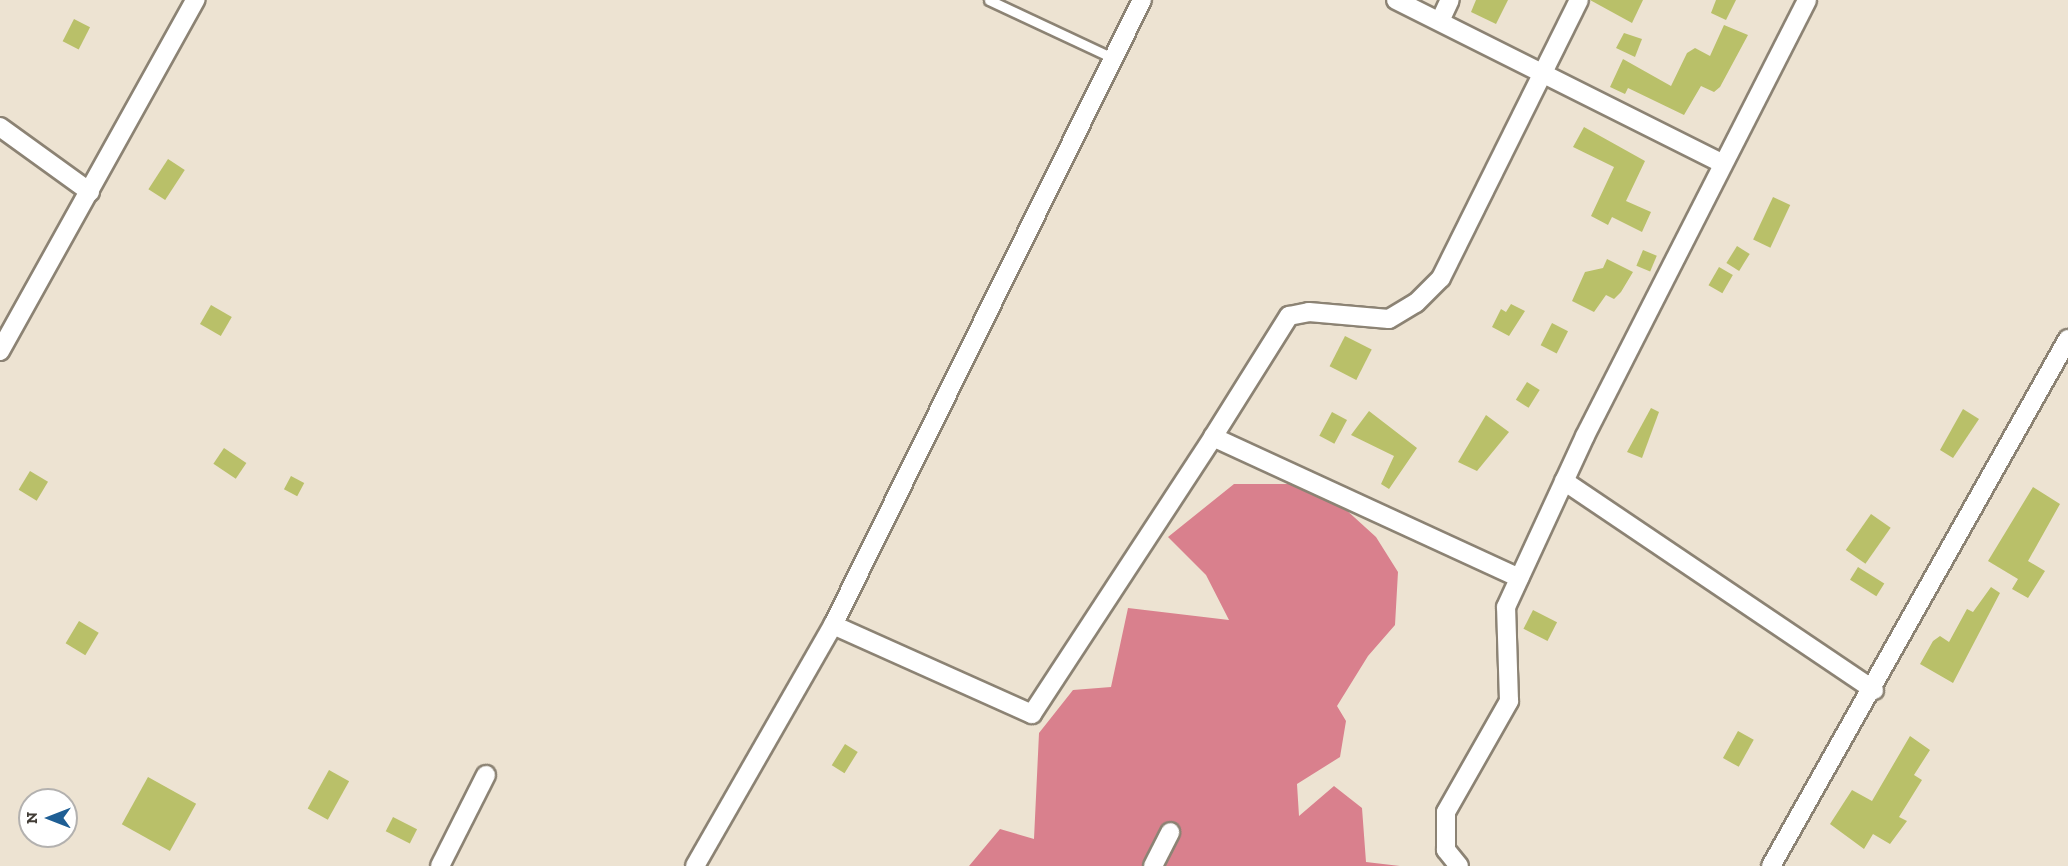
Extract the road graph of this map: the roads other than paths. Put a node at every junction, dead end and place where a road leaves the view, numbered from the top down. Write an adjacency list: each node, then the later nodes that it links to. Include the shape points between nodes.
1 (195, 0): 13 (street)
2 (989, 0): 9 (lane)
3 (1142, 0): 9 (street)
4 (1396, 0): 8 (street)
5 (1450, 0): 8 (street)
6 (1579, 0): 10 (street)
7 (1807, 0): 12 (street)
8 (1440, 21): 10 (street)
9 (1113, 58): 19 (street)
10 (1543, 71): 12 (street); 16 (street, via 1441,278 1389,320 1309,312 1289,316)
11 (0, 127): 13 (street)
12 (1722, 163): 17 (street)
13 (90, 192): 15 (street)
14 (2068, 339): 20 (street)
15 (0, 351)
16 (1213, 437): 18 (street); 19 (street, via 1032,714)
17 (1564, 481): 18 (street); 20 (street)
18 (1520, 578): 26 (street, via 1506,607 1509,701 1446,812 1446,850)
19 (833, 625): 24 (street)
20 (1874, 690): 27 (street)
21 (486, 775): 23 (street)
22 (1170, 832): 25 (street)
23 (440, 866)
24 (695, 866)
25 (1153, 866)
26 (1459, 866)
27 (1771, 866)

